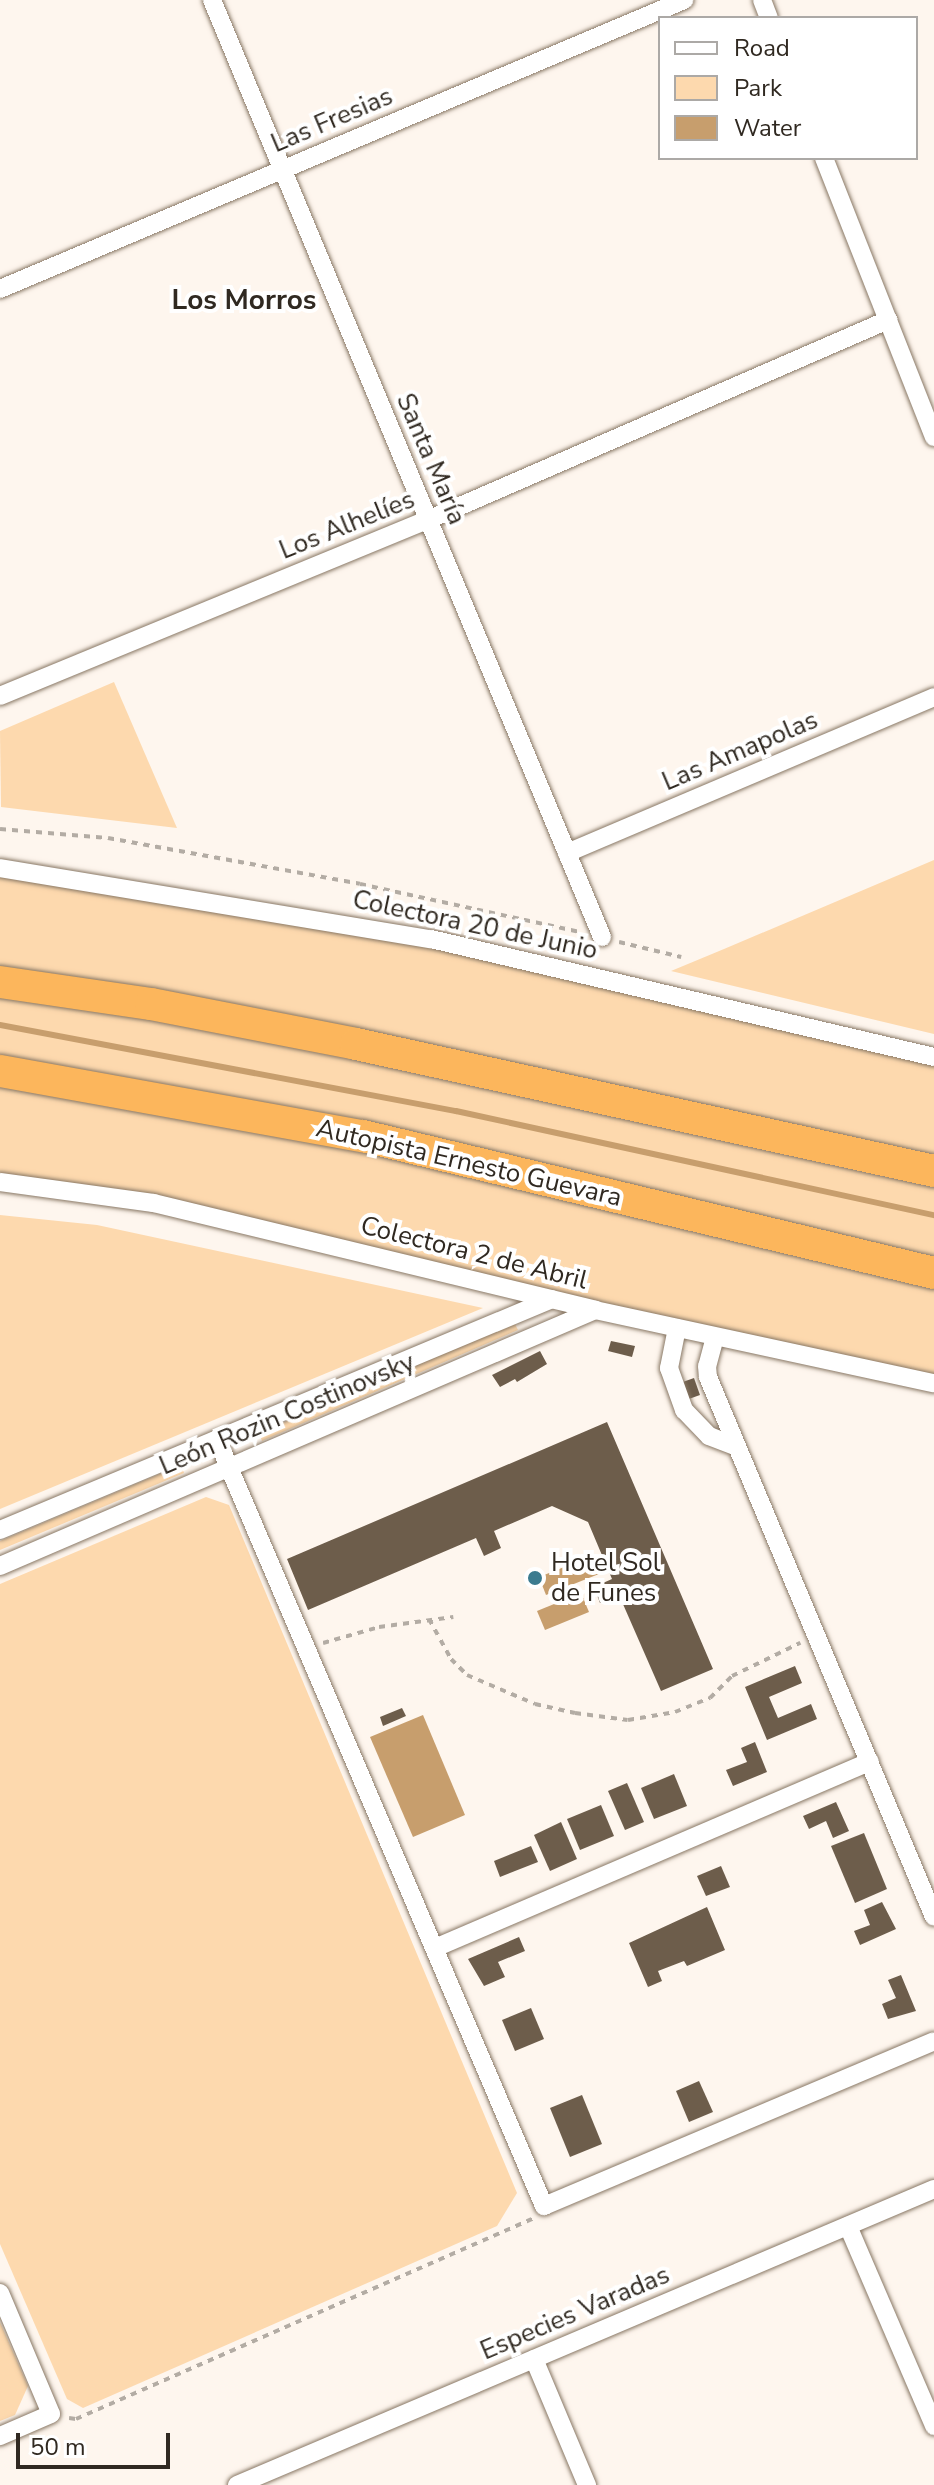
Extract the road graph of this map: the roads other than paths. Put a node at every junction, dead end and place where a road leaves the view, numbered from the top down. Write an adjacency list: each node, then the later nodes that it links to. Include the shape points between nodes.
1 (212, 0): 4 (street, Santa María)
2 (684, 0): 4 (street, Las Fresias)
3 (825, 160): 6 (street)
4 (282, 169): 5 (street, Las Fresias); 8 (street, Santa María)
5 (0, 289)
6 (888, 320): 7 (street); 8 (street, Los Alhelíes)
7 (934, 437)
8 (428, 520): 9 (street, Los Alhelíes); 11 (street, Santa María)
9 (0, 696)
10 (934, 697): 11 (street, Las Amapolas)
11 (567, 853): 13 (street, Santa María)
12 (0, 868): 15 (street, Colectora 20 de Junio, via 431,939)
13 (602, 937)
14 (0, 982): 17 (highway, via 342,1041)
15 (934, 1057)
16 (0, 1071): 19 (highway, Autopista Ernesto Guevara, via 363,1136)
17 (934, 1171)
18 (0, 1182): 20 (street, Colectora 2 de Abril, via 154,1203)
19 (934, 1273)
20 (552, 1299): 21 (street, Colectora 2 de Abril); 25 (street, León Rozin Costinovsky)
21 (595, 1310): 22 (street, Colectora 2 de Abril); 27 (street, León Rozin Costinovsky)
22 (677, 1328): 23 (street, Colectora 2 de Abril); 26 (street, via 669,1368 689,1419 709,1436)
23 (715, 1337): 24 (street, Colectora 2 de Abril); 26 (street, via 707,1371)
24 (934, 1383)
25 (217, 1439): 27 (street); 28 (street, León Rozin Costinovsky)
26 (735, 1446): 30 (street)
27 (230, 1467): 29 (street, León Rozin Costinovsky); 32 (street)
28 (0, 1530)
29 (0, 1566)
30 (870, 1762): 31 (street); 32 (street)
31 (934, 1917)
32 (435, 1948): 33 (street, via 544,2206)
33 (934, 2041)
34 (934, 2189): 35 (street, Especies Varadas)
35 (848, 2226): 37 (street, Especies Varadas); 38 (street)
36 (0, 2293): 39 (street, via 51,2414)
37 (534, 2359): 40 (street, Especies Varadas); 41 (street)
38 (934, 2426)
39 (0, 2436)
40 (237, 2485)
41 (587, 2485)

